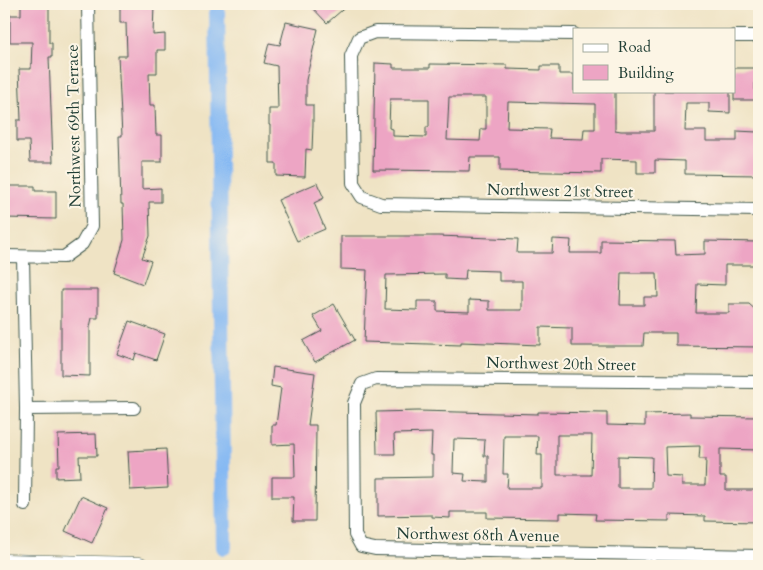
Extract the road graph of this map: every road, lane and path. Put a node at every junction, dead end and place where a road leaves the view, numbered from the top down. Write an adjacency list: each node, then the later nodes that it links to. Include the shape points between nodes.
1 (88, 4): 7 (street, Northwest 69th Terrace, via 92,226 82,244 64,256)
2 (573, 34): 5 (street, Northwest 21st Street, via 374,32 359,38 351,56 353,183 362,197 381,204)
3 (736, 36): 4 (street)
4 (759, 36)
5 (759, 210)
6 (4, 256): 7 (street)
7 (23, 256): 11 (street)
8 (759, 382): 9 (street, Northwest 20th Street, via 376,379)
9 (362, 384): 13 (street, Northwest 68th Avenue, via 354,403 355,535 361,546)
10 (134, 408): 11 (street)
11 (26, 409): 12 (street)
12 (25, 505)
13 (759, 556)
14 (4, 563): 15 (main road)
15 (140, 566)

